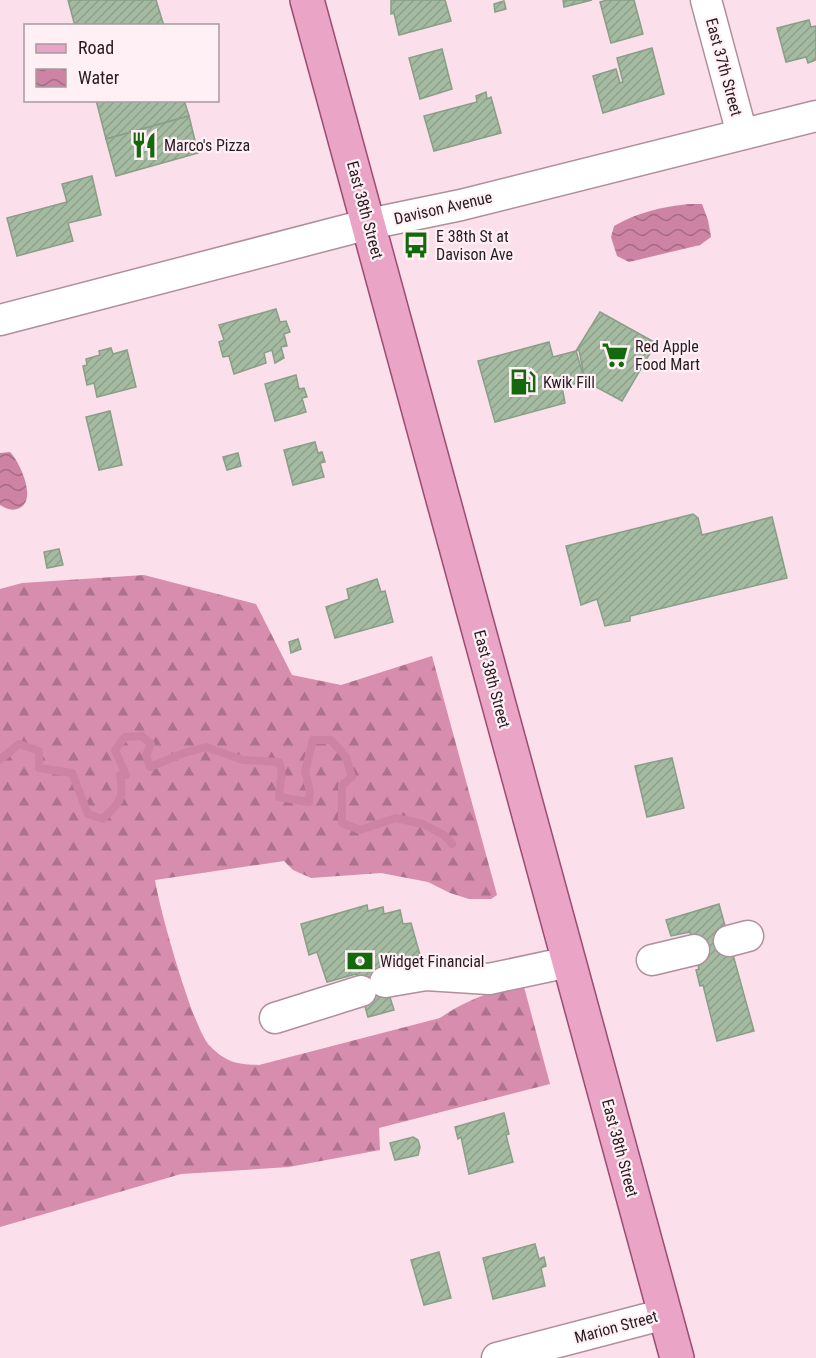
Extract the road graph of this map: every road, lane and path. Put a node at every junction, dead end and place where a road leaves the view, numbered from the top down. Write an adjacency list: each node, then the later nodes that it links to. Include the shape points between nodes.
1 (307, 0): 5 (main road, East 38th Street)
2 (706, 0): 4 (street, East 37th Street)
3 (816, 116): 4 (street, Davison Avenue)
4 (742, 134): 5 (street, Davison Avenue, via 461,205)
5 (369, 224): 6 (street, Davison Avenue); 9 (main road, East 38th Street)
6 (0, 320)
7 (694, 950): 8 (street)
8 (652, 960)
9 (569, 962): 10 (street, via 489,979 426,975); 11 (main road, East 38th Street)
10 (275, 1018)
11 (665, 1314): 12 (street, Marion Street); 13 (main road, East 38th Street)
12 (497, 1358)
13 (677, 1358)

